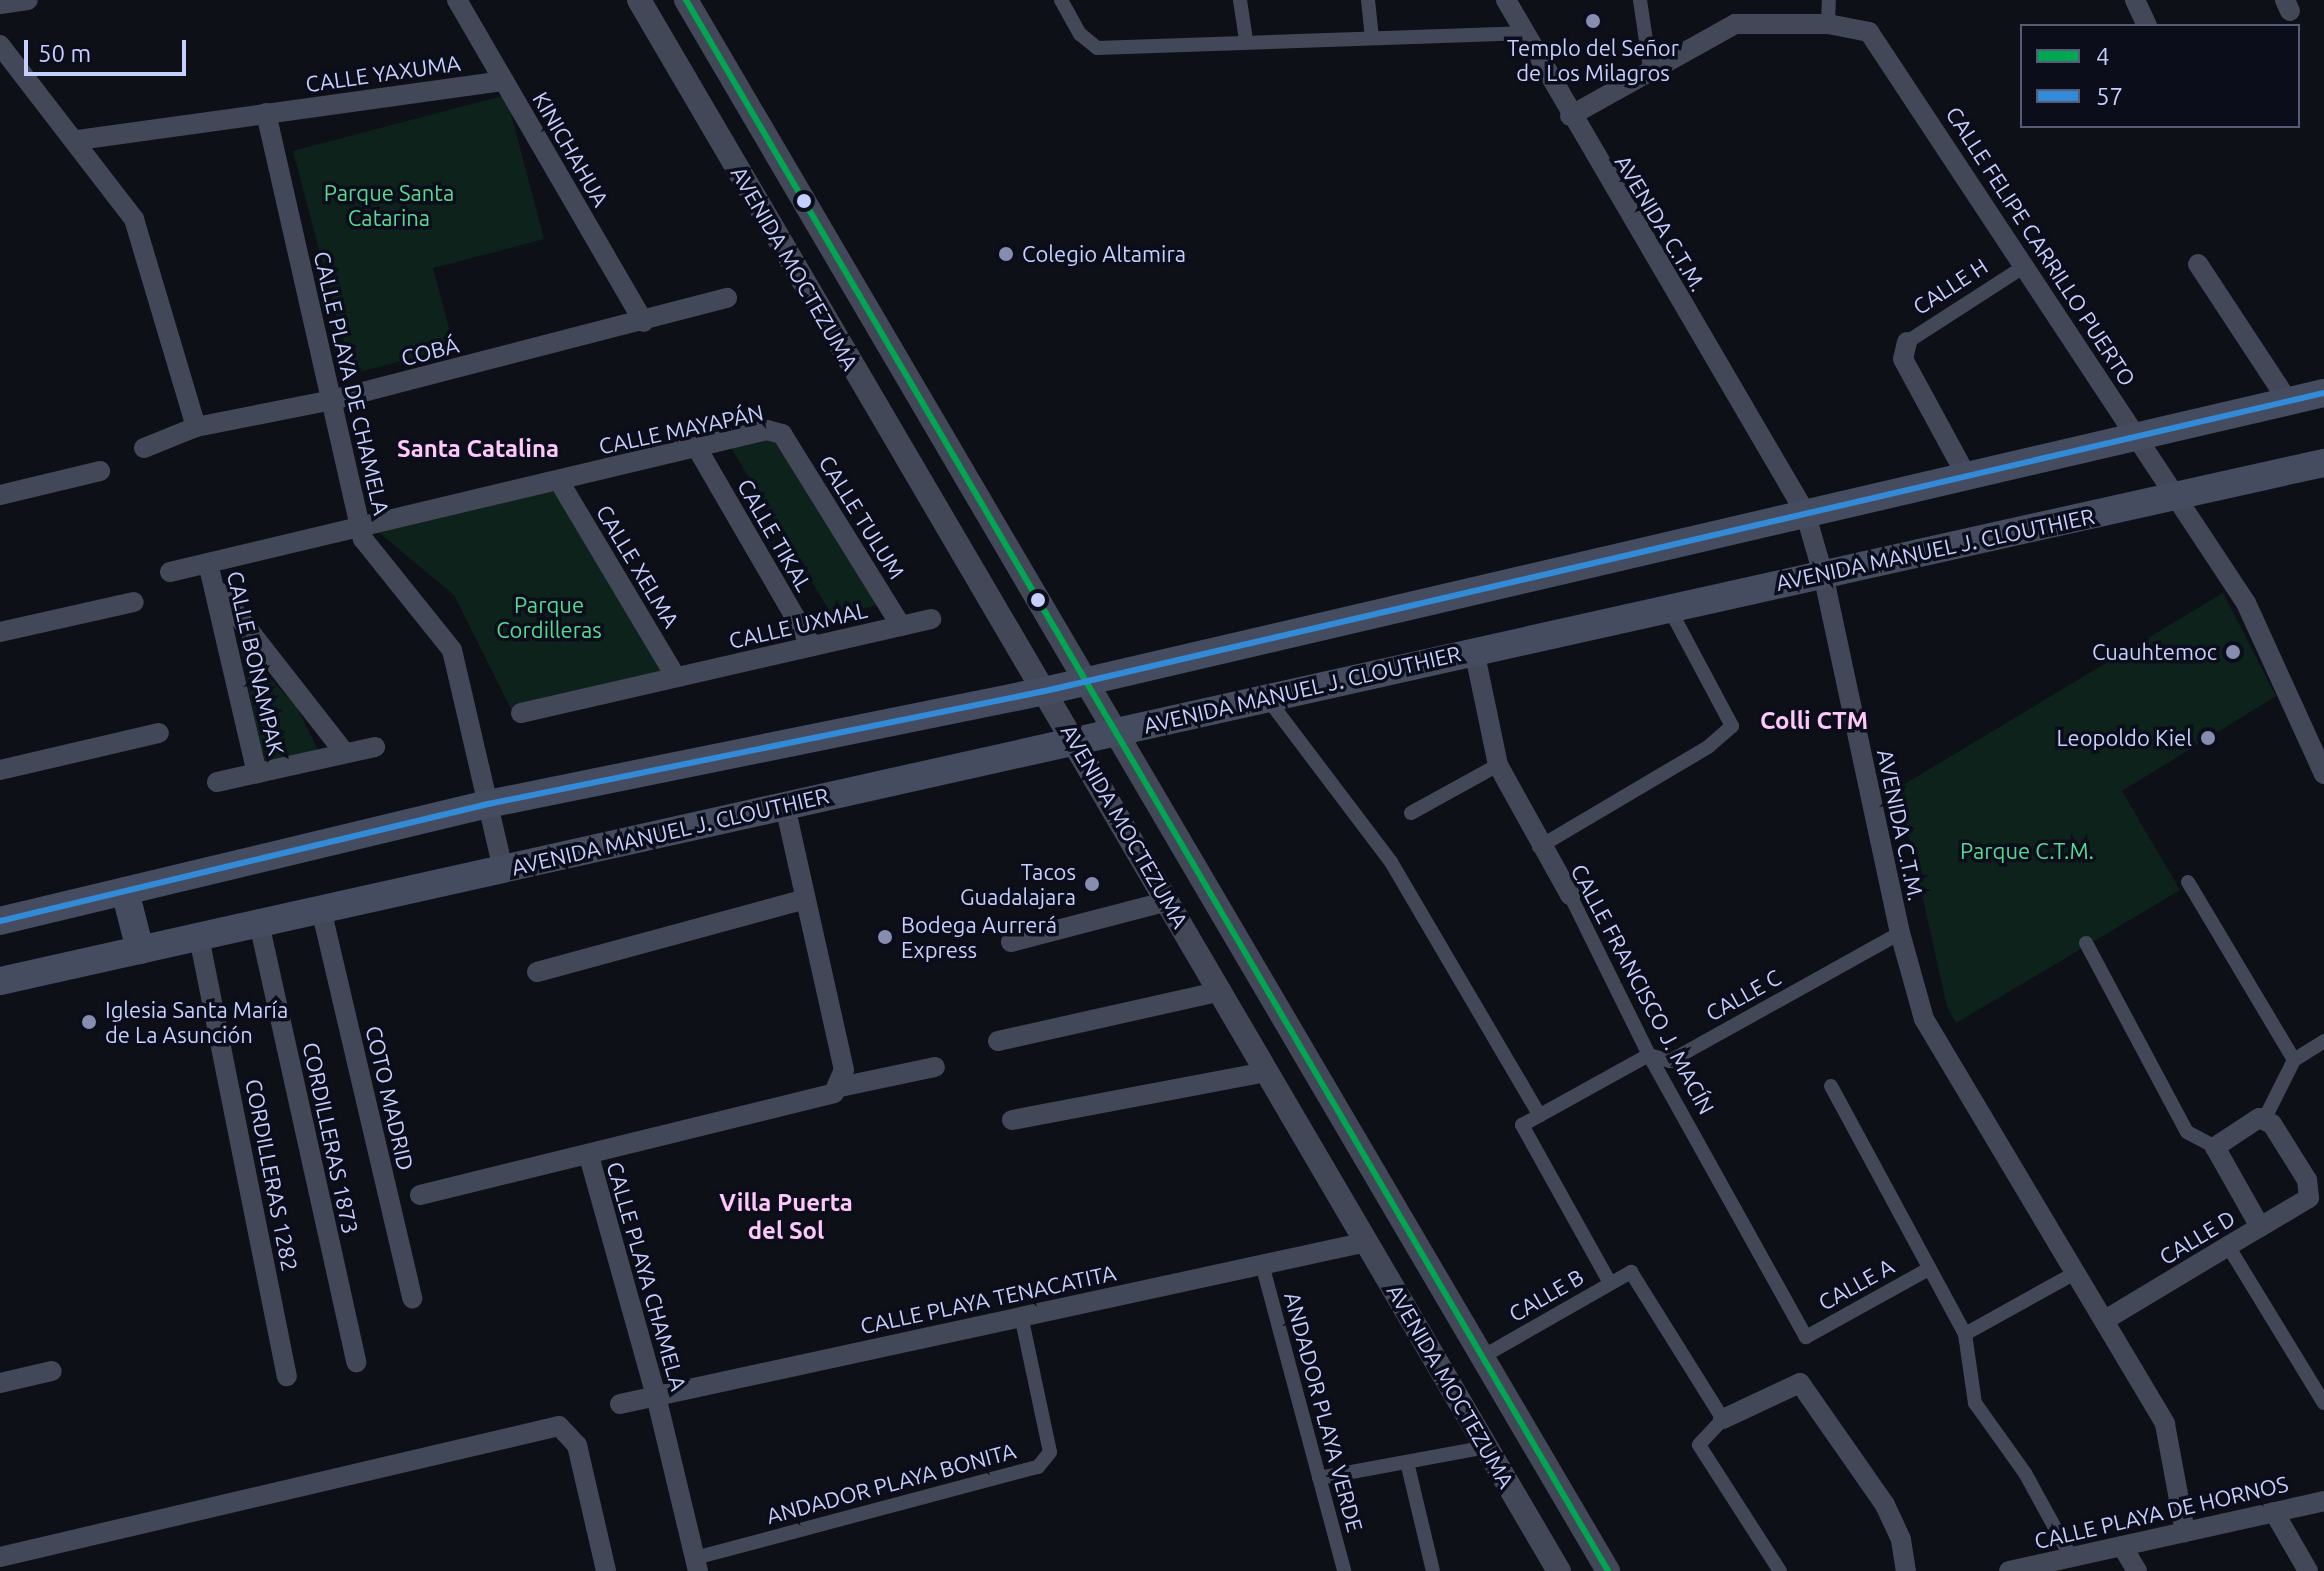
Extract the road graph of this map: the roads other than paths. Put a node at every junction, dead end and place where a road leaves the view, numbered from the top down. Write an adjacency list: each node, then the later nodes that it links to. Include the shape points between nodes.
1 (28, 0): 12 (street)
2 (457, 0): 20 (street, KINICHAHUA)
3 (639, 0): 58 (street, AVENIDA MOCTEZUMA)
4 (686, 0): 57 (street, AVENIDA MOCTEZUMA)
5 (1061, 0): 17 (street, via 1080,34 1097,48)
6 (1240, 0): 17 (street)
7 (1368, 0): 16 (street)
8 (1506, 0): 15 (street, AVENIDA C.T.M.)
9 (1640, 0): 19 (street)
10 (1829, 0): 13 (street)
11 (2135, 0): 14 (street)
12 (0, 4)
13 (1828, 24): 19 (street, CALLE FELIPE CARRILLO PUERTO, via 1735,24); 25 (street, CALLE FELIPE CARRILLO PUERTO, via 1856,27 1878,42)
14 (2146, 24)
15 (1521, 33): 16 (street); 22 (street, AVENIDA C.T.M.)
16 (1372, 36): 17 (street)
17 (1246, 40)
18 (0, 45): 23 (street)
19 (1650, 68): 22 (street, CALLE FELIPE CARRILLO PUERTO)
20 (504, 81): 21 (street, CALLE YAXUMA); 27 (street, KINICHAHUA)
21 (266, 113): 23 (street, CALLE YAXUMA); 30 (street, CALLE PLAYA DE CHAMELA)
22 (1570, 116): 43 (street, AVENIDA C.T.M.)
23 (78, 140): 32 (street, via 134,219)
24 (2198, 264): 31 (street)
25 (2025, 266): 28 (street, CALLE H); 34 (street, CALLE FELIPE CARRILLO PUERTO)
26 (727, 298): 27 (street, COBÁ)
27 (644, 322): 30 (street, COBÁ)
28 (1907, 342): 39 (street, CALLE H, via 1903,359)
29 (2324, 393): 31 (main road)
30 (332, 400): 32 (street, COBÁ); 44 (street, CALLE PLAYA DE CHAMELA)
31 (2288, 401): 34 (main road)
32 (196, 427): 35 (street, COBÁ)
33 (782, 434): 36 (street, CALLE MAYAPÁN, via 767,430); 52 (street, CALLE TULUM)
34 (2137, 438): 39 (main road); 42 (street, CALLE FELIPE CARRILLO PUERTO)
35 (144, 448)
36 (697, 448): 40 (street, CALLE MAYAPÁN); 54 (street, CALLE TIKAL)
37 (2324, 463): 42 (main road, AVENIDA MANUEL J. CLOUTHIER)
38 (100, 471): 41 (street)
39 (1967, 477): 43 (main road)
40 (559, 481): 44 (street, CALLE MAYAPÁN); 56 (street, CALLE XELMA)
41 (0, 495)
42 (2177, 496): 47 (main road, AVENIDA MANUEL J. CLOUTHIER); 69 (street, CALLE FELIPE CARRILLO PUERTO, via 2246,603)
43 (1805, 512): 47 (street, AVENIDA C.T.M.); 57 (main road)
44 (361, 527): 45 (street, CALLE MAYAPÁN); 71 (street, CALLE PLAYA DE CHAMELA, via 363,539 452,650)
45 (208, 563): 46 (street, CALLE MAYAPÁN); 48 (street, CALLE BONAMPAK)
46 (170, 572)
47 (1823, 574): 50 (main road, AVENIDA MANUEL J. CLOUTHIER); 84 (street, AVENIDA C.T.M.)
48 (215, 587): 65 (street); 68 (street, CALLE BONAMPAK)
49 (134, 602): 53 (street)
50 (1669, 608): 55 (main road, AVENIDA MANUEL J. CLOUTHIER); 74 (street, via 1732,726 1708,747)
51 (931, 619): 52 (street, CALLE UXMAL)
52 (901, 626): 54 (street, CALLE UXMAL)
53 (0, 632)
54 (812, 646): 56 (street, CALLE UXMAL)
55 (1474, 650): 59 (main road, AVENIDA MANUEL J. CLOUTHIER); 66 (street, CALLE FRANCISCO J. MACÍN)
56 (676, 677): 60 (street, CALLE UXMAL)
57 (1085, 680): 58 (main road); 61 (street, AVENIDA MOCTEZUMA)
58 (1045, 691): 63 (street, AVENIDA MOCTEZUMA); 71 (main road)
59 (1267, 698): 61 (main road, AVENIDA MANUEL J. CLOUTHIER); 100 (street, via 1391,862)
60 (521, 713)
61 (1115, 731): 63 (main road, AVENIDA MANUEL J. CLOUTHIER); 119 (street, AVENIDA MOCTEZUMA)
62 (159, 733): 67 (street)
63 (1076, 741): 72 (main road, AVENIDA MANUEL J. CLOUTHIER); 80 (street, AVENIDA MOCTEZUMA)
64 (375, 747): 65 (street)
65 (345, 753): 68 (street)
66 (1498, 765): 73 (street); 74 (street, CALLE FRANCISCO J. MACÍN)
67 (0, 770)
68 (257, 773): 70 (street)
69 (2324, 774)
70 (217, 782)
71 (488, 804): 75 (street, CALLE PLAYA DE CHAMELA); 77 (main road)
72 (785, 806): 75 (main road, AVENIDA MANUEL J. CLOUTHIER); 79 (street)
73 (1411, 813)
74 (1539, 847): 78 (street, CALLE FRANCISCO J. MACÍN)
75 (503, 869): 81 (main road, AVENIDA MANUEL J. CLOUTHIER)
76 (2188, 882): 95 (street)
77 (125, 891): 82 (main road); 88 (main road)
78 (1570, 895): 94 (street, CALLE FRANCISCO J. MACÍN)
79 (805, 899): 89 (street); 99 (street, via 844,1070)
80 (1168, 901): 86 (street); 91 (street, AVENIDA MOCTEZUMA)
81 (321, 909): 83 (main road, AVENIDA MANUEL J. CLOUTHIER); 114 (street, COTO MADRID)
82 (0, 921)
83 (259, 923): 85 (main road, AVENIDA MANUEL J. CLOUTHIER); 120 (street, CORDILLERAS 1873)
84 (1900, 933): 94 (street, CALLE C, via 1670,1061); 112 (street, AVENIDA C.T.M., via 1924,1019)
85 (199, 937): 88 (main road, AVENIDA MANUEL J. CLOUTHIER); 122 (street, CORDILLERAS 1282)
86 (1011, 942)
87 (2086, 943): 103 (street, via 2187,1132)
88 (140, 950): 90 (main road, AVENIDA MANUEL J. CLOUTHIER)
89 (537, 972)
90 (0, 981)
91 (1221, 991): 92 (street); 97 (street, AVENIDA MOCTEZUMA)
92 (998, 1041)
93 (2324, 1041): 95 (street)
94 (1649, 1055): 100 (street, CALLE C); 118 (street, CALLE FRANCISCO J. MACÍN)
95 (2294, 1060): 101 (street)
96 (935, 1067): 99 (street, CALLE PLAYA CHAMELA)
97 (1267, 1072): 102 (street); 108 (street, AVENIDA MOCTEZUMA)
98 (1831, 1086): 111 (street)
99 (840, 1087): 104 (street, CALLE PLAYA CHAMELA, via 827,1097)
100 (1540, 1116): 113 (street, CALLE C, via 1522,1125)
101 (2265, 1118): 103 (street); 105 (street)
102 (1012, 1120)
103 (2215, 1147): 107 (street)
104 (589, 1156): 106 (street); 124 (street, CALLE PLAYA CHAMELA)
105 (2318, 1194): 107 (street, CALLE D)
106 (420, 1195)
107 (2260, 1227): 109 (street, CALLE D)
108 (1367, 1242): 110 (street, CALLE PLAYA TENACATITA); 128 (street, AVENIDA MOCTEZUMA)
109 (2228, 1246): 116 (street, CALLE D); 125 (street)
110 (1262, 1264): 115 (street, CALLE PLAYA TENACATITA); 130 (street, ANDADOR PLAYA VERDE)
111 (1927, 1270): 117 (street); 118 (street, CALLE A)
112 (2077, 1272): 116 (street, AVENIDA C.T.M.); 117 (street)
113 (1610, 1283): 119 (street, CALLE B); 127 (street, CALLE B, via 1631,1272)
114 (412, 1298)
115 (1021, 1316): 124 (street, CALLE PLAYA TENACATITA); 137 (street, ANDADOR PLAYA BONITA, via 1050,1452 1038,1467)
116 (2105, 1320): 133 (street, AVENIDA C.T.M., via 2165,1424)
117 (1965, 1334): 136 (street, via 1975,1403 2025,1473)
118 (1806, 1337)
119 (1482, 1357): 142 (street, AVENIDA MOCTEZUMA)
120 (356, 1362)
121 (52, 1371): 123 (street)
122 (287, 1376)
123 (0, 1383)
124 (656, 1396): 126 (street, CALLE PLAYA TENACATITA); 137 (street, CALLE PLAYA CHAMELA)
125 (2324, 1403)
126 (620, 1404)
127 (1723, 1419): 143 (street, via 1699,1445); 144 (street, via 1800,1383 1885,1505 1901,1540)
128 (1486, 1447): 129 (street); 141 (street, AVENIDA MOCTEZUMA)
129 (1407, 1462): 130 (street); 140 (street)
130 (1319, 1478): 139 (street, ANDADOR PLAYA VERDE)
131 (2324, 1501): 132 (street, CALLE PLAYA DE HORNOS)
132 (2274, 1512): 133 (street, CALLE PLAYA DE HORNOS); 147 (street)
133 (2185, 1532): 134 (street, CALLE PLAYA DE HORNOS)
134 (2122, 1546): 136 (street, CALLE PLAYA DE HORNOS); 146 (street)
135 (0, 1557): 138 (street, via 559,1426 577,1445)
136 (2071, 1557): 145 (street, CALLE PLAYA DE HORNOS)
137 (696, 1564)
138 (606, 1571)
139 (1344, 1571)
140 (1433, 1571)
141 (1559, 1571)
142 (1608, 1571)
143 (1780, 1571)
144 (1906, 1571)
145 (2009, 1571)
146 (2137, 1571)
147 (2308, 1571)

